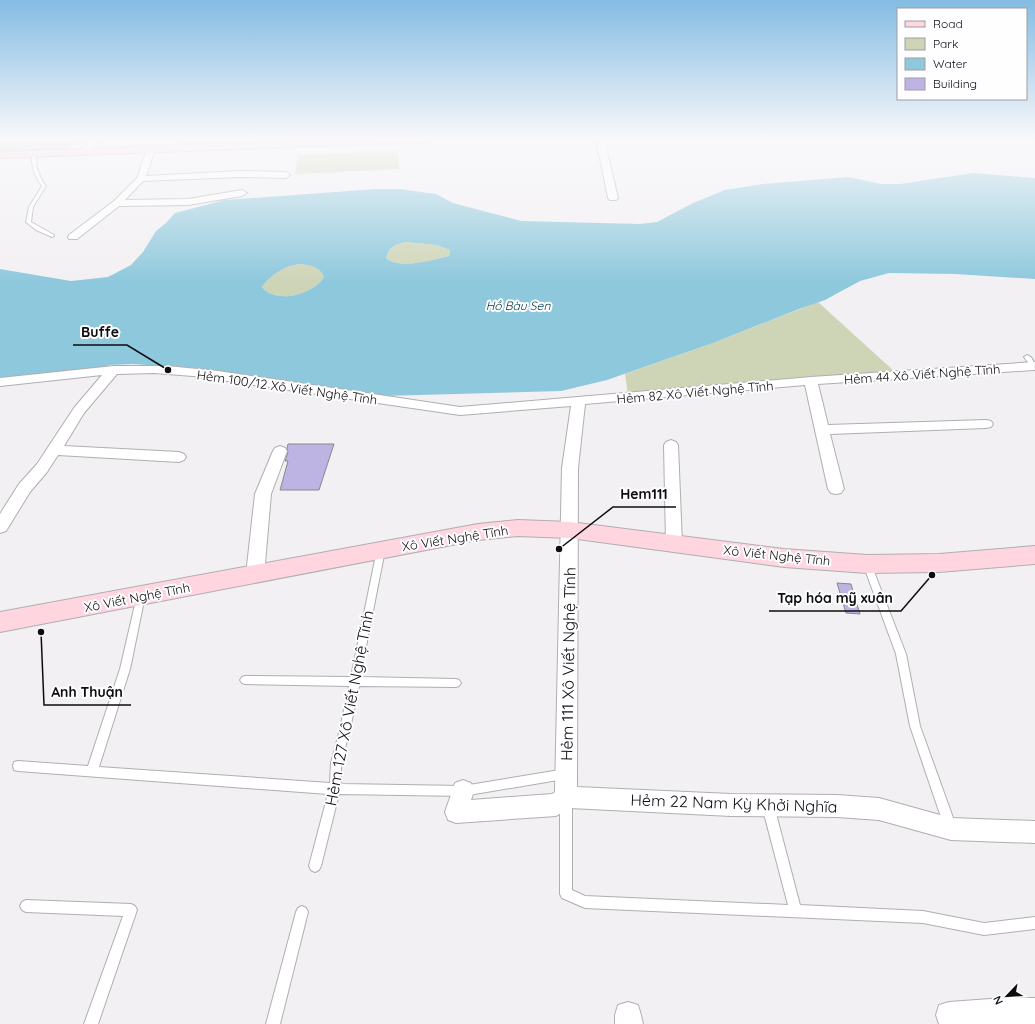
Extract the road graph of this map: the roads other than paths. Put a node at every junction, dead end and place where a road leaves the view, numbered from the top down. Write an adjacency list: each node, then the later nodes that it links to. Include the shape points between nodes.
1 (44, 187): 7 (lane, via 31,207 28,222)
2 (133, 187): 6 (street)
3 (611, 187): 5 (street)
4 (242, 193): 6 (street, via 181,203)
5 (613, 198)
6 (117, 203): 8 (street)
7 (52, 236)
8 (73, 237)
9 (1033, 362): 12 (street, Hẻm 44 Xô Viết Nghệ Tĩnh)
10 (114, 370): 11 (street, Hẻm 100/12 Xô Viết Nghệ Tĩnh); 14 (street, Hẻm 100/12 Xô Viết Nghệ Tĩnh, via 155,369 225,376); 18 (street, via 79,411)
11 (0, 382)
12 (811, 382): 13 (street, Hẻm 82 Xô Viết Nghệ Tĩnh); 16 (street)
13 (579, 402): 14 (street, Hẻm 82 Xô Viết Nghệ Tĩnh); 23 (street, via 570,468)
14 (460, 411)
15 (986, 424): 16 (street)
16 (823, 430): 21 (street)
17 (671, 445): 24 (street)
18 (53, 450): 20 (street); 22 (street, via 42,468 24,488)
19 (280, 451): 28 (street, via 263,494)
20 (179, 457)
21 (836, 489)
22 (0, 527)
23 (570, 530): 24 (street, Xô Viết Nghệ Tĩnh); 25 (street, Xô Viết Nghệ Tĩnh, via 518,528 478,532); 36 (street, Hẻm 111 Xô Viết Nghệ Tĩnh)
24 (674, 544): 27 (street, Xô Viết Nghệ Tĩnh, via 784,558)
25 (381, 550): 28 (street, Xô Viết Nghệ Tĩnh); 32 (lane, Hẻm 127 Xô Viết Nghệ Tĩnh)
26 (1035, 555): 27 (street, Xô Viết Nghệ Tĩnh, via 939,563)
27 (867, 564): 41 (lane, via 901,654 915,726)
28 (255, 575): 29 (street, Xô Viết Nghệ Tĩnh)
29 (141, 596): 30 (street, Xô Viết Nghệ Tĩnh); 35 (lane, via 125,669)
30 (0, 622)
31 (245, 680): 32 (lane)
32 (355, 681): 33 (lane); 37 (lane, Hẻm 127 Xô Viết Nghệ Tĩnh, via 336,763)
33 (456, 683)
34 (18, 766): 35 (lane)
35 (92, 771): 37 (lane)
36 (566, 774): 38 (lane); 39 (street, Hẻm 111 Xô Viết Nghệ Tĩnh)
37 (335, 789): 38 (lane); 43 (lane, Hẻm 127 Xô Viết Nghệ Tĩnh)
38 (463, 791): 39 (street, Hẻm 22 Nam Kỳ Khởi Nghĩa, via 456,812 556,805)
39 (566, 797): 40 (street, Hẻm 22 Nam Kỳ Khởi Nghĩa); 46 (lane, via 566,894 585,902)
40 (768, 805): 41 (street, Hẻm 22 Nam Kỳ Khởi Nghĩa, via 879,809); 46 (lane)
41 (951, 829): 42 (street, Hẻm 22 Nam Kỳ Khởi Nghĩa)
42 (1035, 832)
43 (315, 866)
44 (26, 906): 50 (lane, via 131,910)
45 (302, 912): 51 (lane)
46 (796, 912): 47 (lane, via 923,917 984,929)
47 (1035, 923)
48 (1035, 1011): 49 (street)
49 (949, 1015)
50 (91, 1024)
51 (273, 1024)

